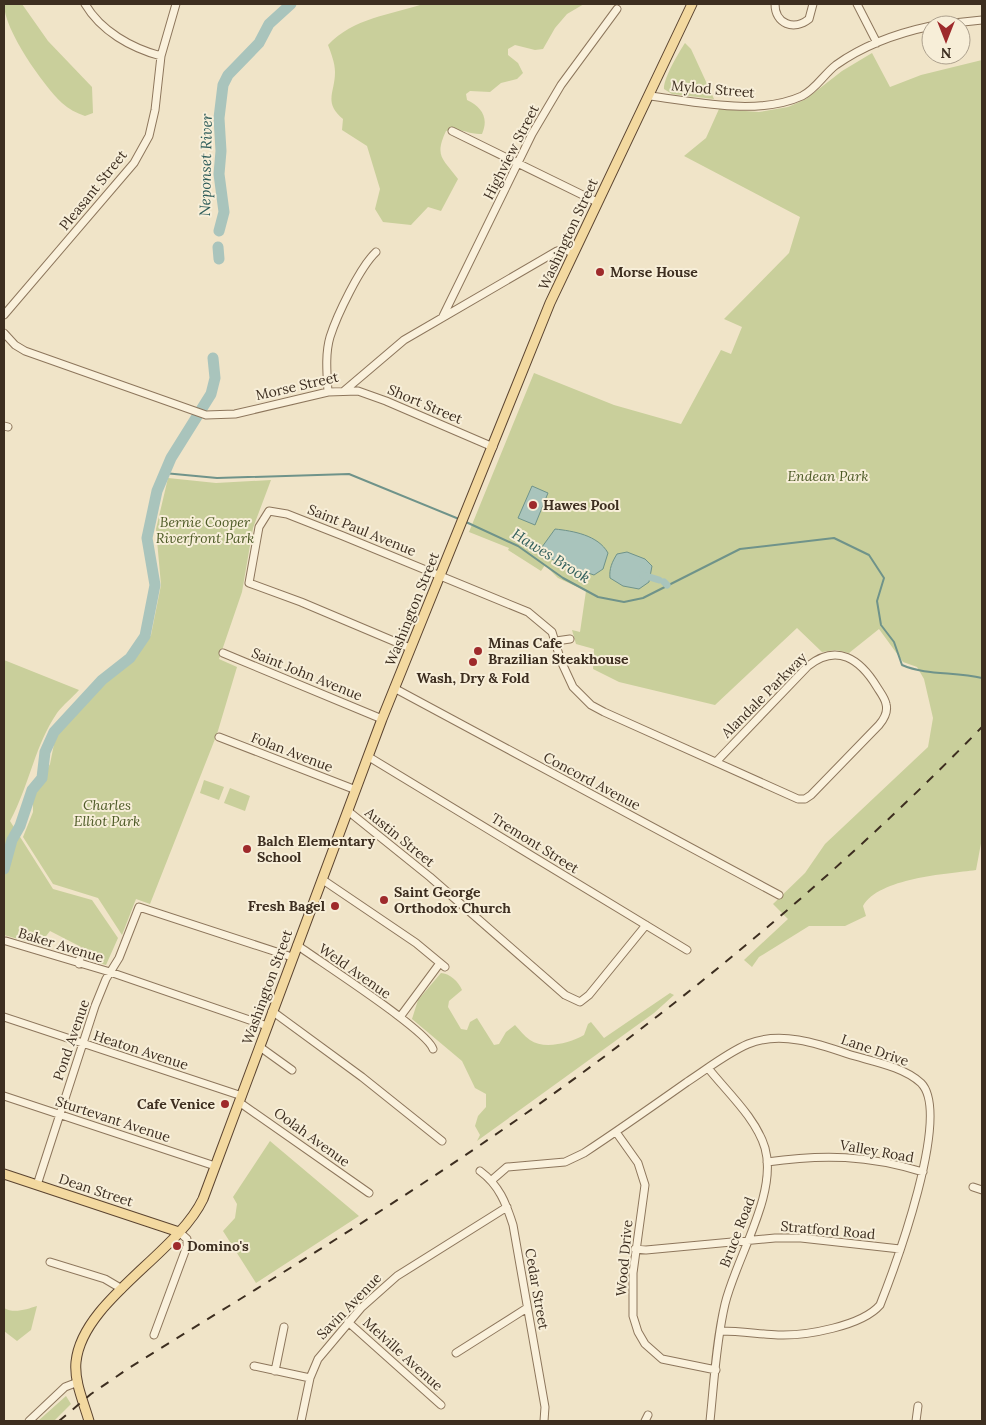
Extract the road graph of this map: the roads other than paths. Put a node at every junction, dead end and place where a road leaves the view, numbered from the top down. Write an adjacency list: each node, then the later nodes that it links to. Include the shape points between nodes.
1 (84, 4): 10 (street, via 108,31)
2 (176, 4): 10 (street, Pleasant Street)
3 (692, 4): 11 (main road, Washington Street)
4 (775, 4): 5 (street, via 781,21 792,25 809,19)
5 (813, 4)
6 (857, 4): 9 (street)
7 (617, 9): 13 (street, Highview Street, via 554,96)
8 (921, 28): 9 (street, Mylod Street)
9 (877, 43): 11 (street, Mylod Street, via 845,58 804,95 785,102 753,106)
10 (161, 56): 17 (street, Pleasant Street, via 153,121 149,136 134,163)
11 (650, 96): 14 (main road, Washington Street)
12 (452, 130): 13 (street)
13 (518, 163): 14 (street); 18 (street, Highview Street)
14 (597, 202): 16 (main road, Washington Street)
15 (376, 252): 21 (street, via 366,262 330,338 326,376)
16 (573, 253): 18 (street, Morse Street, via 563,249 557,251); 22 (main road, Washington Street)
17 (4, 315)
18 (443, 316): 20 (street, Morse Street, via 395,346)
19 (4, 334): 21 (street, Morse Street, via 25,351 206,415 235,414)
20 (344, 391): 21 (street, Morse Street); 22 (street, Short Street, via 358,391 386,400)
21 (328, 392)
22 (493, 447): 23 (main road, Washington Street)
23 (440, 574): 25 (street, Alandale Parkway, via 528,612 546,626); 26 (main road, Washington Street); 26 (street, Saint Paul Avenue, via 275,511 269,511 259,527 249,583)
24 (570, 639): 25 (street)
25 (556, 641): 32 (street, Alandale Parkway, via 568,678 591,704)
26 (410, 648): 28 (main road, Washington Street)
27 (224, 652): 29 (street, Saint John Avenue)
28 (394, 688): 29 (main road, Washington Street); 36 (street, Concord Avenue)
29 (382, 719): 31 (main road, Washington Street)
30 (218, 737): 33 (street, Folan Avenue)
31 (369, 756): 33 (main road, Washington Street); 37 (street, Tremont Street)
32 (716, 762): 32 (street, Alandale Parkway, via 798,799 805,799 879,725 885,715 886,702 871,678 852,659 837,655 820,657)
33 (356, 790): 34 (main road, Washington Street)
34 (348, 811): 35 (main road, Washington Street); 37 (street, Austin Street, via 573,1000 580,1002 589,995)
35 (322, 880): 39 (main road, Washington Street); 47 (street, via 443,965)
36 (779, 895)
37 (646, 926): 40 (street, Tremont Street)
38 (6, 941): 43 (street, Baker Avenue)
39 (296, 945): 42 (main road, Washington Street); 47 (street, Weld Avenue)
40 (688, 950)
41 (81, 952): 43 (street)
42 (292, 957): 44 (street, Pond Avenue, via 139,908); 45 (main road, Washington Street)
43 (79, 964): 44 (street, Baker Avenue)
44 (110, 972): 48 (street, Baker Avenue); 49 (street, Pond Avenue)
45 (272, 1011): 48 (main road, Washington Street); 58 (street)
46 (4, 1017): 49 (street, Heaton Avenue)
47 (400, 1017): 51 (street, Weld Avenue, via 428,1040)
48 (266, 1026): 50 (main road, Washington Street)
49 (82, 1044): 55 (street, Heaton Avenue); 56 (street, Pond Avenue)
50 (260, 1046): 53 (street); 55 (main road, Washington Street)
51 (433, 1049)
52 (708, 1068): 57 (street, Lane Drive); 59 (street, Bruce Road, via 754,1127 765,1148); 62 (street, Lane Drive, via 749,1044 784,1039 814,1042 899,1071 923,1085 930,1105 931,1123)
53 (292, 1070)
54 (4, 1096): 56 (street, Sturtevant Avenue)
55 (240, 1099): 60 (main road, Washington Street); 68 (street, Oolah Avenue)
56 (59, 1115): 60 (street, Sturtevant Avenue); 65 (street, Pond Avenue)
57 (616, 1132): 64 (street, Lane Drive, via 565,1162 507,1167); 72 (street, Wood Drive, via 638,1163 645,1185)
58 (442, 1141)
59 (767, 1162): 62 (street, Valley Road, via 806,1156 841,1156 896,1164); 71 (street, Bruce Road, via 767,1188)
60 (215, 1166): 70 (main road, Washington Street, via 199,1208)
61 (480, 1171): 64 (street, Cedar Street)
62 (922, 1172): 73 (street, Lane Drive)
63 (4, 1174): 65 (main road, Dean Street)
64 (492, 1180): 69 (street, Cedar Street)
65 (37, 1185): 70 (main road, Dean Street)
66 (973, 1187): 67 (street)
67 (982, 1190)
68 (369, 1193)
69 (507, 1207): 76 (street, Cedar Street); 77 (street, Savin Avenue, via 397,1276)
70 (179, 1232): 75 (main road, Washington Street); 80 (street, via 187,1239 187,1246)
71 (747, 1241): 72 (street, Stratford Road); 73 (street, Stratford Road, via 801,1238); 79 (street, Bruce Road, via 729,1287)
72 (635, 1249): 83 (street, Wood Drive, via 633,1316 645,1344 662,1359)
73 (900, 1249): 79 (street, Lane Drive, via 880,1304 862,1319 781,1335)
74 (50, 1262): 75 (street, via 105,1279)
75 (122, 1289): 86 (main road, Washington Street, via 82,1339 76,1363)
76 (527, 1308): 81 (street); 92 (street, Cedar Street, via 545,1407)
77 (348, 1322): 85 (street, Savin Avenue, via 318,1359); 87 (street, Melville Avenue)
78 (284, 1327): 84 (street)
79 (720, 1330): 83 (street, Bruce Road)
80 (154, 1335)
81 (456, 1353)
82 (254, 1366): 84 (street)
83 (716, 1370): 93 (street, Bruce Road)
84 (274, 1371): 85 (street)
85 (310, 1378): 91 (street, Savin Avenue)
86 (78, 1382): 89 (street, via 65,1387); 90 (main road, Washington Street)
87 (441, 1405)
88 (918, 1406): 94 (street)
89 (29, 1421)
90 (89, 1421)
91 (301, 1421)
92 (544, 1421)
93 (710, 1421)
94 (916, 1421)

